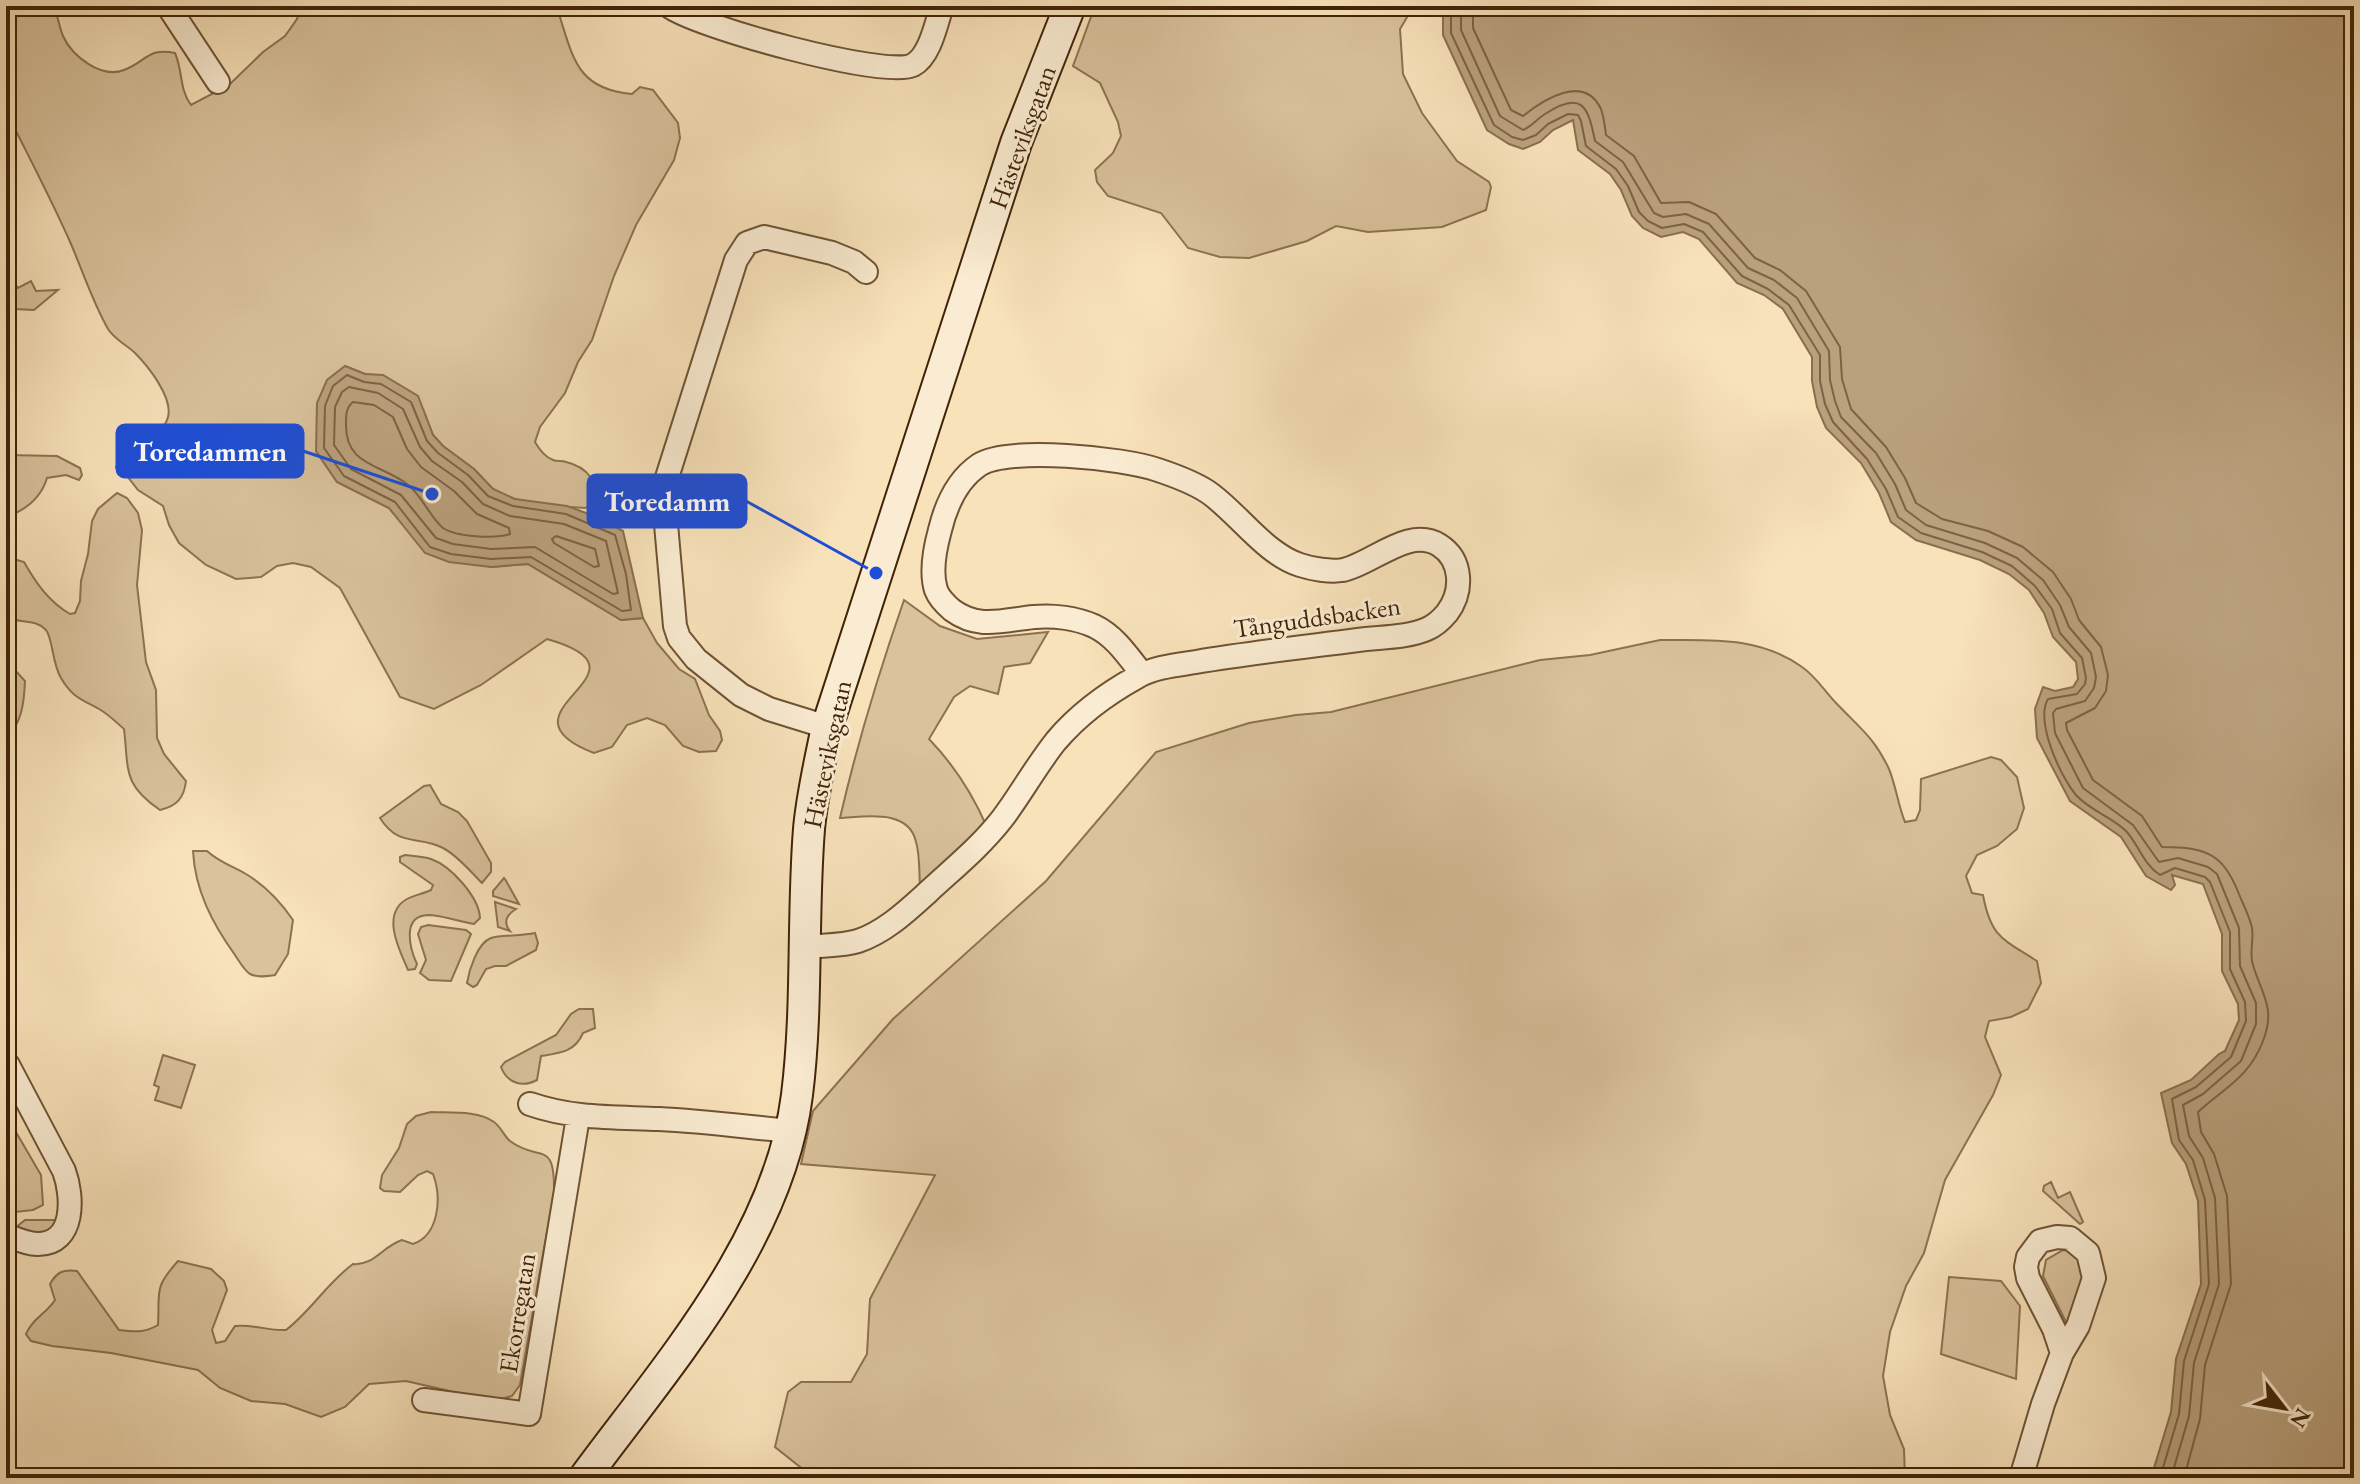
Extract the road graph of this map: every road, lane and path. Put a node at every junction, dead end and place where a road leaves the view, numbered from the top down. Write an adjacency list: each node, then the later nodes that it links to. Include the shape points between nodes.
1 (168, 6): 5 (street)
2 (669, 6): 3 (street, via 699,21 814,54 906,68 924,56)
3 (942, 6)
4 (1070, 6): 8 (street, Hästeviksgatan, via 1016,143)
5 (218, 82)
6 (866, 272): 8 (street, via 832,253 764,237 747,243 736,260 663,490 679,638 741,695)
7 (1142, 674): 7 (street, Tånguddsbacken, via 1250,652 1429,628 1454,600 1455,561 1442,546 1422,539 1341,570 1297,565 1209,492 1155,469 1076,457 1001,456 981,464 960,482 944,512 934,566 935,588 944,603 980,623 1054,616 1095,626 1117,642); 9 (street, Tånguddsbacken, via 1075,721 974,851 888,926 858,941)
8 (827, 727): 9 (street, Hästeviksgatan, via 809,827)
9 (806, 947): 13 (street, Hästeviksgatan)
10 (8, 1065): 14 (street, via 64,1171 70,1216 59,1235 43,1244)
11 (530, 1104): 12 (street)
12 (578, 1117): 13 (street); 16 (street, Ekorregatan, via 529,1414)
13 (790, 1131): 17 (street, Hästeviksgatan, via 779,1173 750,1239 690,1333)
14 (6, 1235)
15 (2062, 1353): 15 (street, via 2026,1267 2040,1241 2057,1237 2070,1238 2088,1253 2094,1278 2078,1326); 18 (street)
16 (424, 1400)
17 (584, 1478)
18 (2021, 1478)

